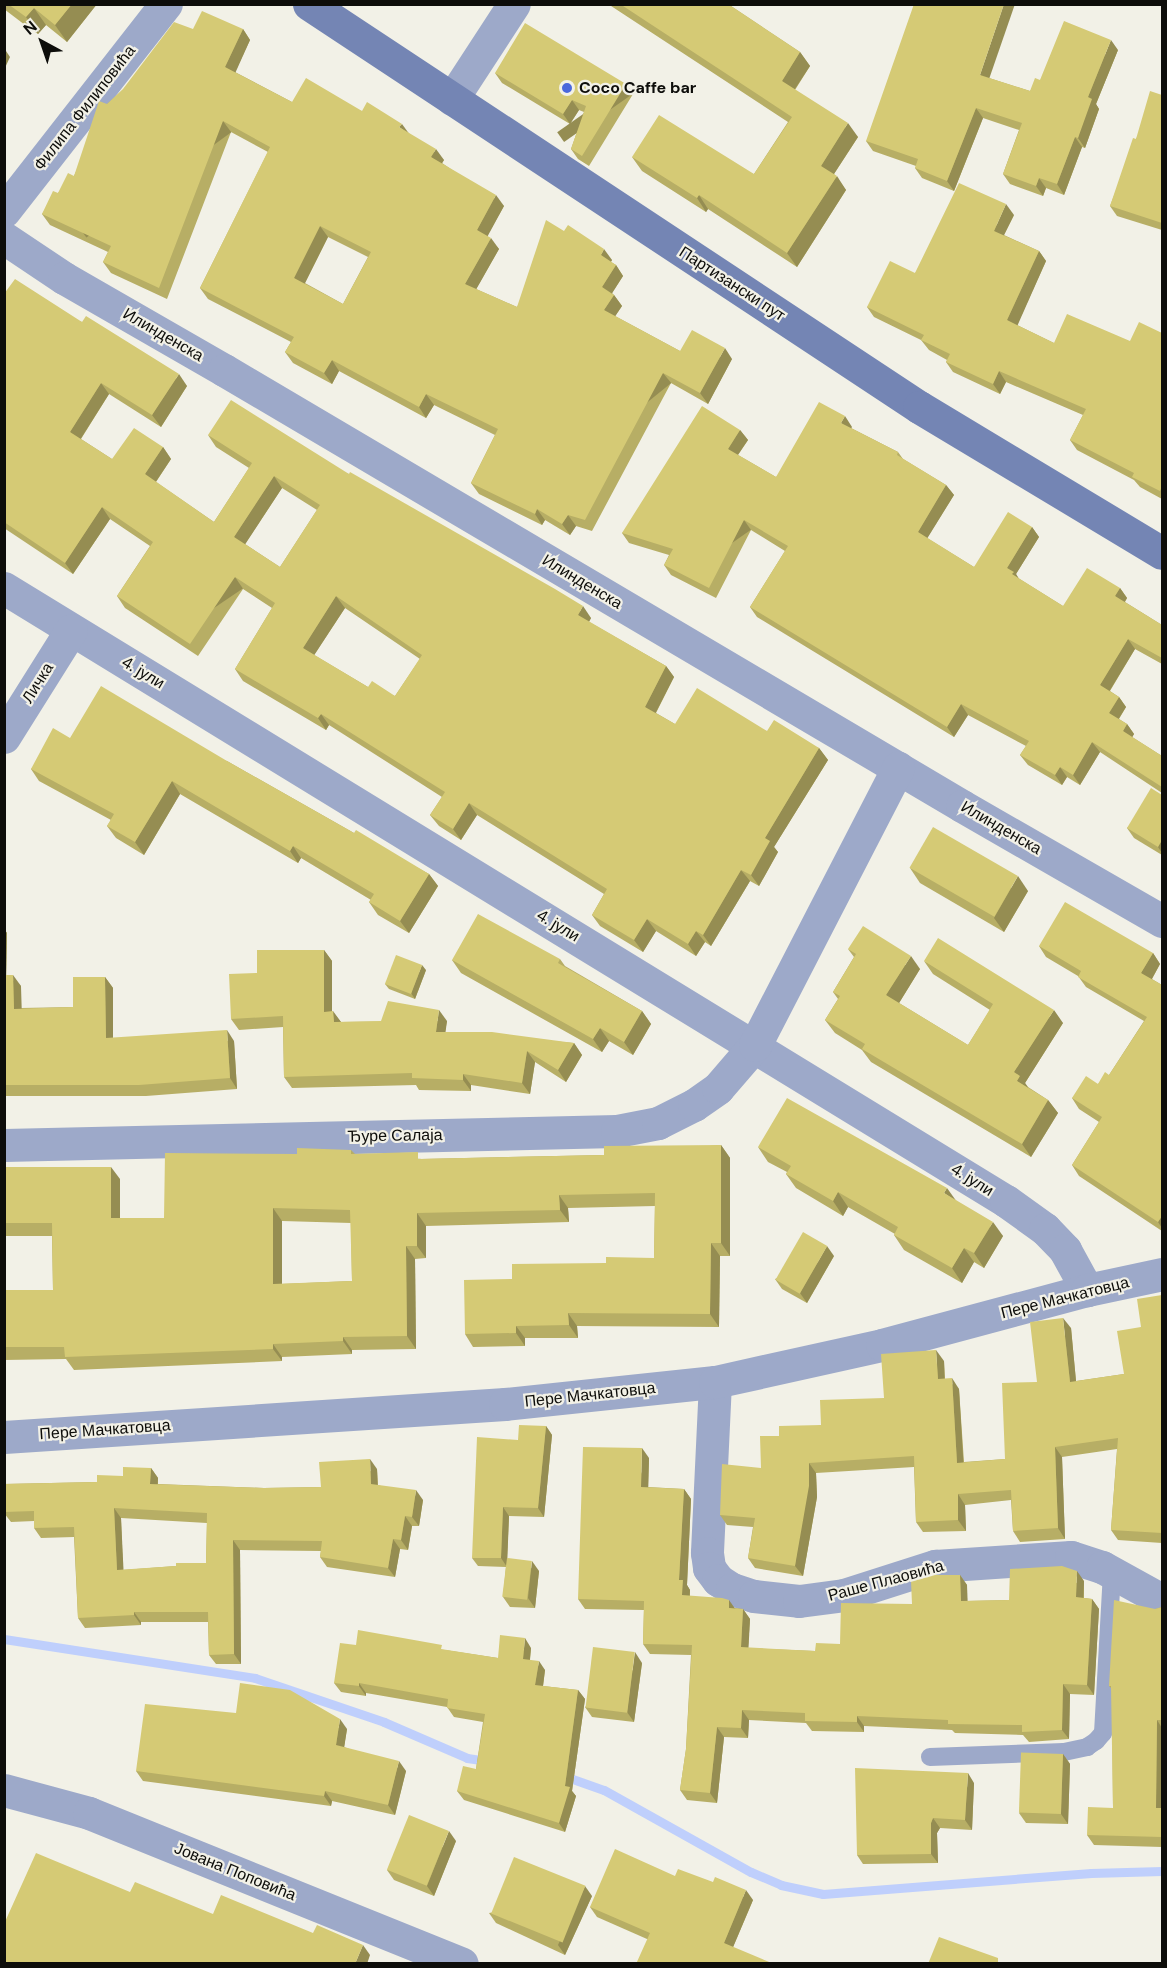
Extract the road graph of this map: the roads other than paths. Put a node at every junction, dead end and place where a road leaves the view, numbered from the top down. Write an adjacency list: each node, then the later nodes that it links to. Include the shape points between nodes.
1 (166, 4): 5 (street, Филипа Филиповића)
2 (309, 4): 4 (main road, Партизански пут)
3 (514, 4): 4 (street)
4 (452, 99): 7 (main road, Партизански пут, via 919,407)
5 (4, 211)
6 (4, 238): 11 (street, Илинденска, via 64,278)
7 (1162, 553)
8 (4, 588): 9 (street, 4. јули)
9 (71, 630): 10 (street, Личка); 13 (street, 4. јули)
10 (4, 737)
11 (898, 768): 12 (street, Илинденска); 13 (street, Ђуре Салаја)
12 (1162, 921)
13 (754, 1045): 14 (street, Ђуре Салаја, via 718,1088 694,1105 658,1123 617,1131); 16 (street, 4. јули, via 1045,1229 1065,1250)
14 (4, 1145)
15 (1162, 1274): 16 (street, Пере Мачкатовца)
16 (1087, 1290): 17 (street, Пере Мачкатовца, via 882,1345)
17 (715, 1382): 18 (street, Пере Мачкатовца, via 505,1404); 19 (street, Раше Плаовића, via 707,1553 709,1568 732,1589 754,1596 800,1601 844,1595 935,1566 1071,1557)
18 (4, 1437)
19 (1112, 1574): 20 (street, Раше Плаовића); 21 (lane, via 1103,1733 1096,1741 1064,1752)
20 (1162, 1600)
21 (930, 1757)
22 (4, 1790): 23 (street, Јована Поповића, via 89,1813)
23 (462, 1964)

